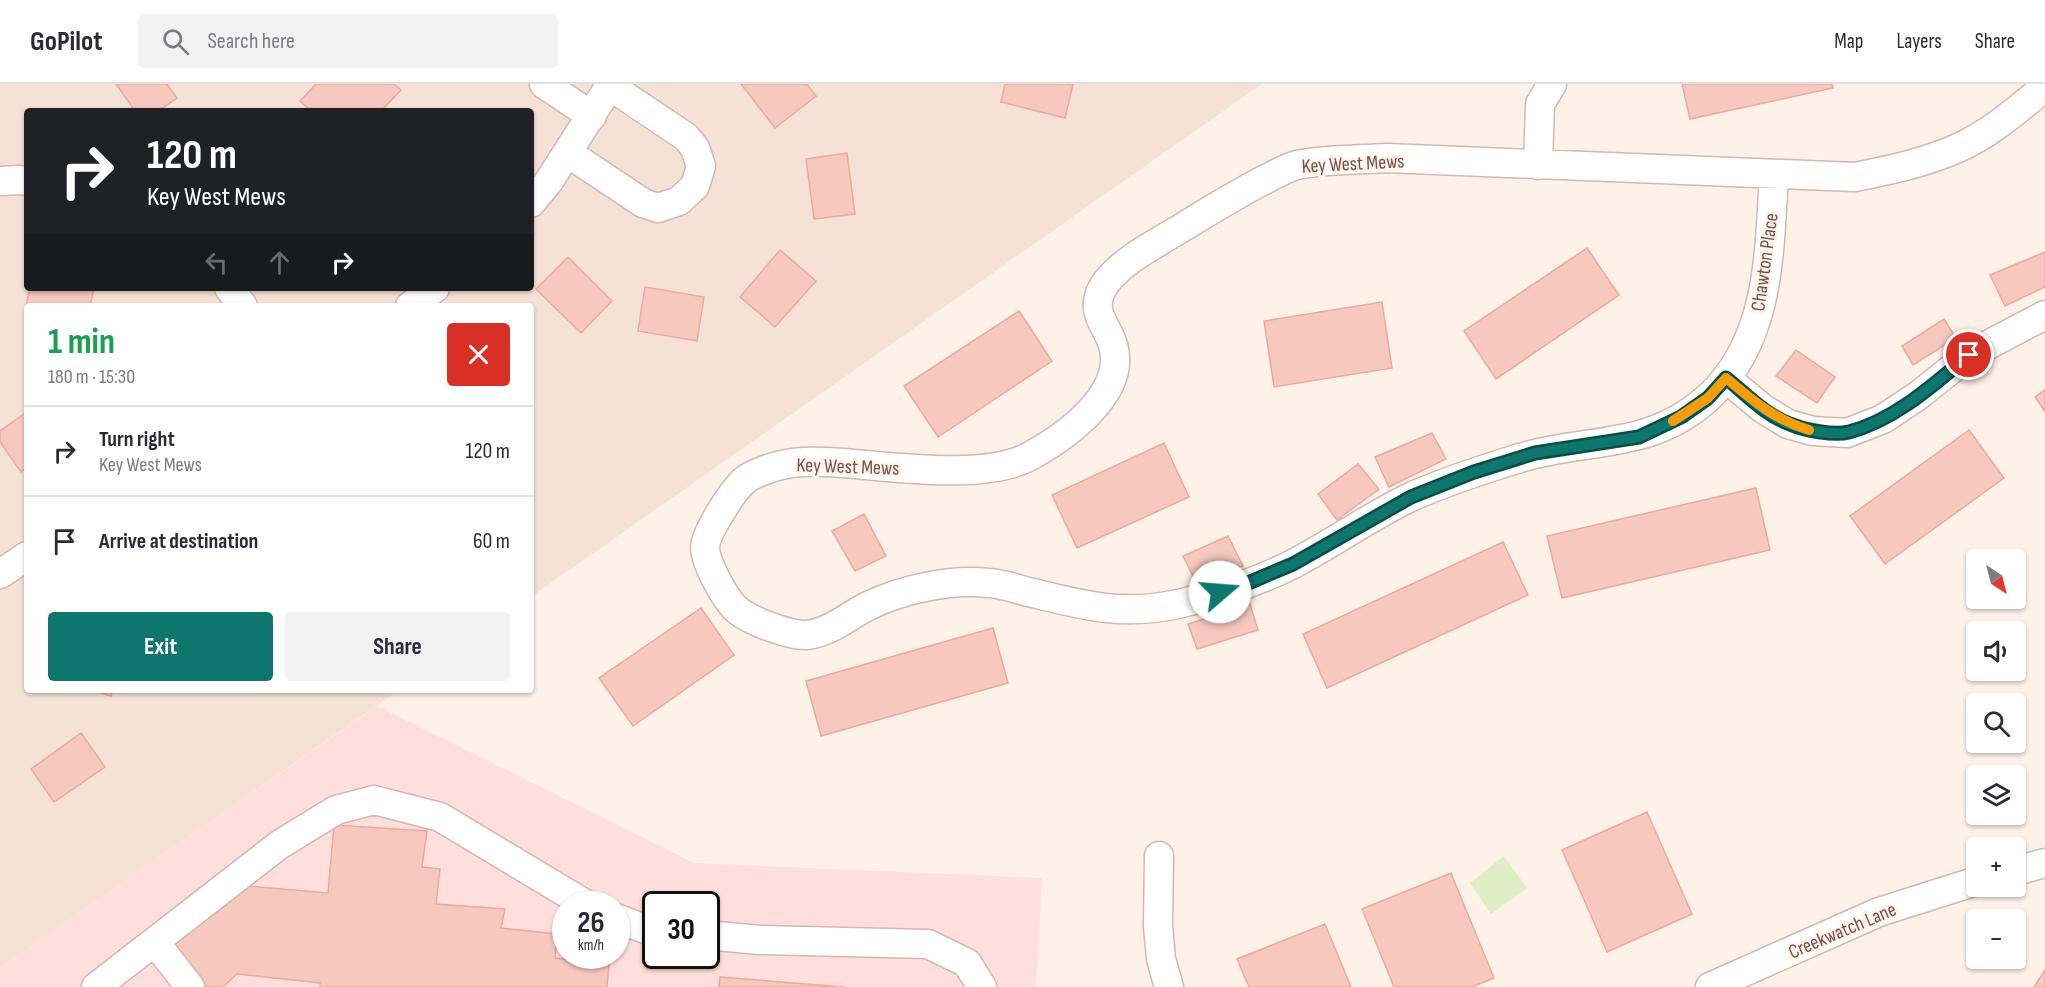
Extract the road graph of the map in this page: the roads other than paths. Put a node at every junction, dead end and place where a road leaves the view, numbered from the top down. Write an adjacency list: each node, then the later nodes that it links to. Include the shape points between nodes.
1 (544, 84): 5 (street)
2 (1552, 84): 7 (street, via 1540,104)
3 (610, 85): 5 (street); 6 (street, via 695,148 701,166 695,186 679,201 658,207 643,203)
4 (2045, 87): 8 (street, Key West Mews, via 2006,119 1959,148 1907,166 1855,177)
5 (592, 116): 6 (street)
6 (568, 153): 11 (street)
7 (1538, 165): 8 (street, Key West Mews); 17 (street, Key West Mews, via 1387,158 1326,161 1292,166 1234,195 1129,261 1106,282 1097,300 1101,322 1114,347 1115,375 1101,400 1059,439 1024,460 979,471 815,461 779,464 746,478 721,510 705,546 714,578 735,608 761,624 804,636 838,625 866,607 906,590 951,584 990,583 1094,608 1130,611 1176,604 1241,586 1293,564 1411,497 1474,472 1535,453 1639,437 1681,417 1708,398)
8 (1774, 174): 17 (street, Chawton Place, via 1763,302 1750,339)
9 (24, 181): 10 (street)
10 (0, 182)
11 (534, 199)
12 (231, 291): 14 (street)
13 (431, 291): 15 (street)
14 (241, 303)
15 (414, 303)
16 (2045, 315): 17 (street, via 1969,355 1883,419 1847,433 1788,424)
17 (1726, 378)
18 (24, 558): 19 (street)
19 (0, 574)
20 (1159, 856): 30 (street, via 1158,926)
21 (2045, 863): 22 (street)
22 (2026, 868)
23 (1966, 884): 31 (street, Creekwatch Lane, via 1879,912)
24 (563, 891): 26 (street, via 440,817 374,800 336,810 279,845)
25 (720, 936): 29 (street, via 928,944 968,963)
26 (155, 942): 27 (street); 28 (street)
27 (96, 987)
28 (190, 987)
29 (982, 987)
30 (1169, 987)
31 (1710, 987)

